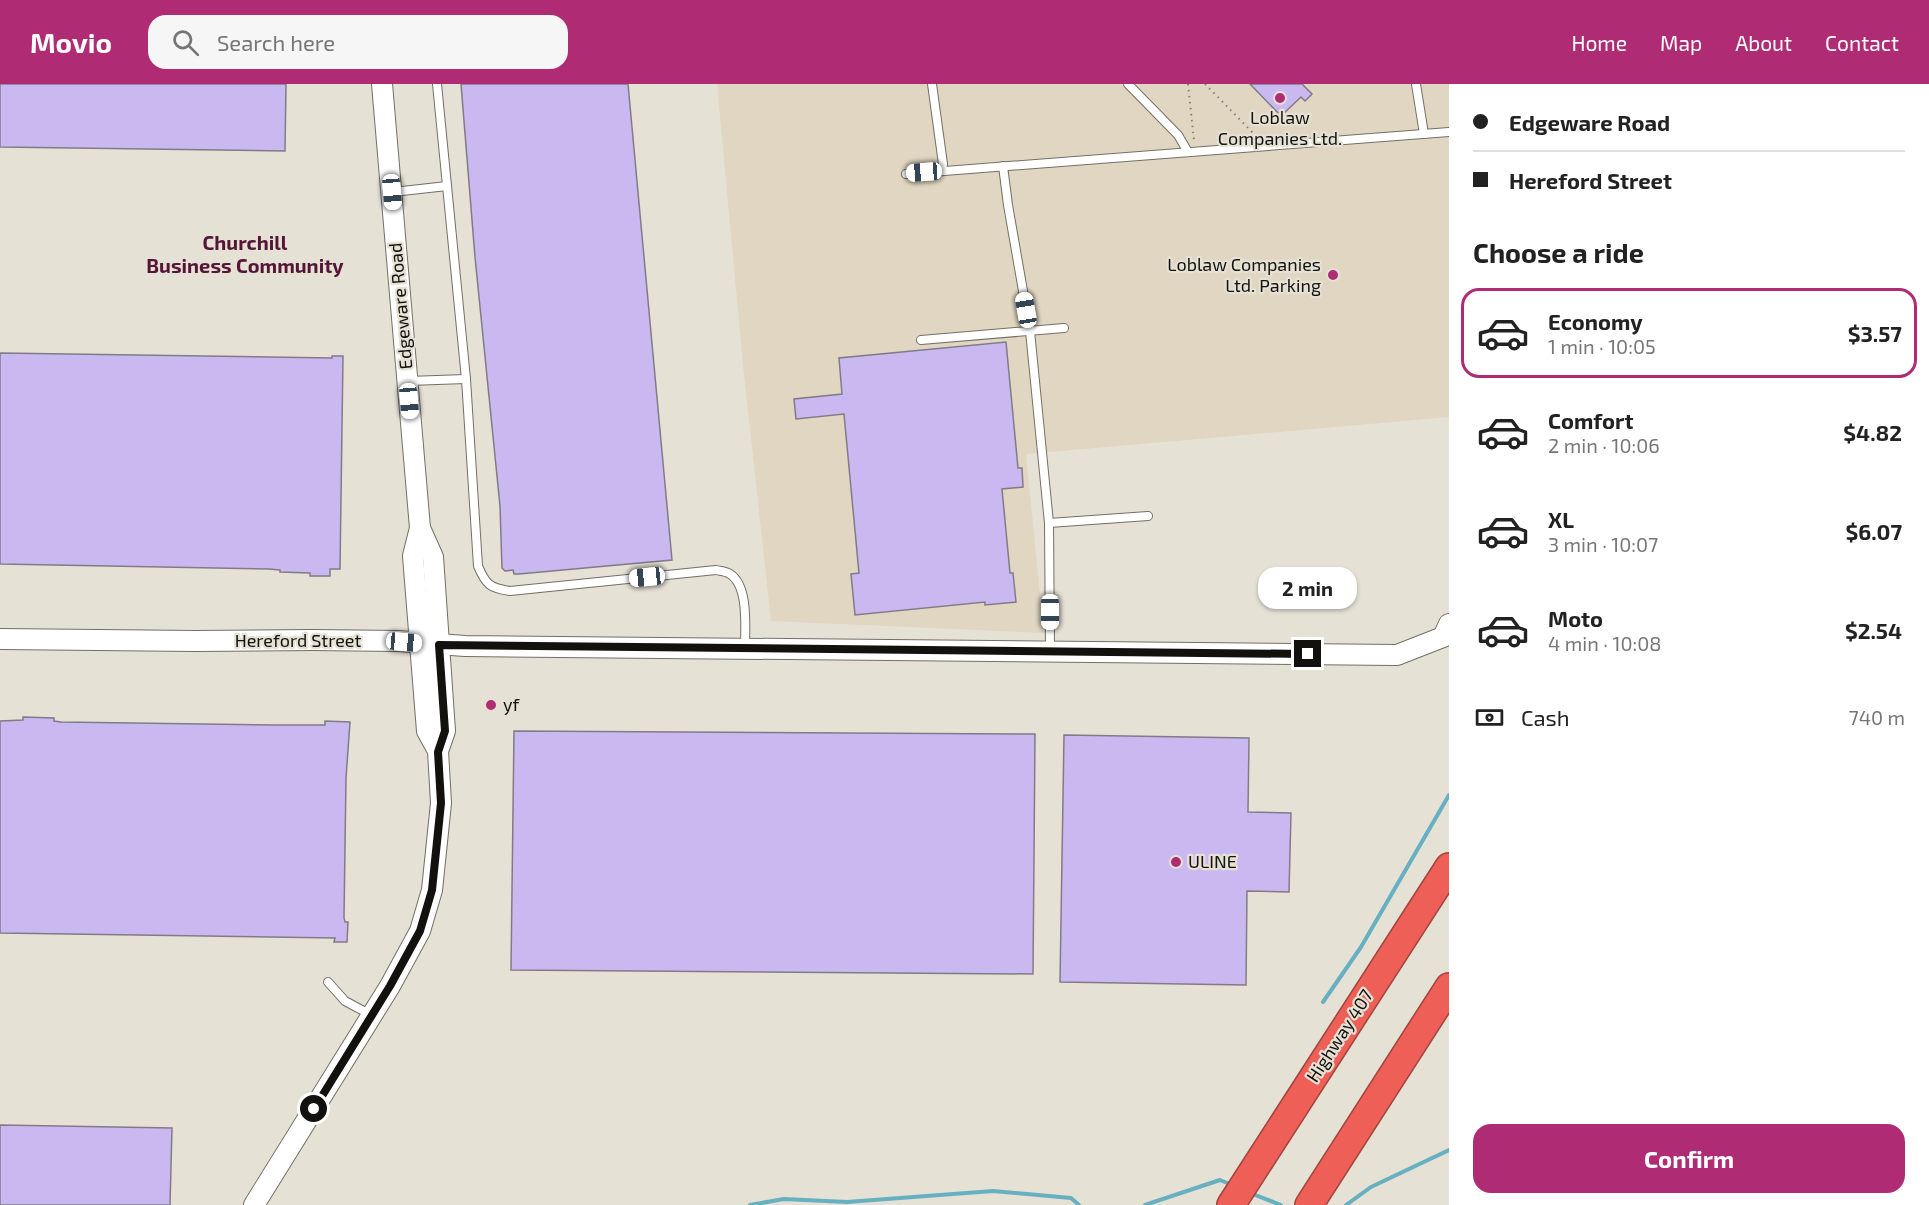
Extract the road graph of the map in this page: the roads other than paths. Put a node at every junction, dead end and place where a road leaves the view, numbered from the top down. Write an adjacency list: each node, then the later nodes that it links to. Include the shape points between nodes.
1 (382, 84): 13 (street, Edgeware Road)
2 (436, 84): 12 (lane)
3 (932, 84): 10 (lane)
4 (1128, 84): 8 (lane)
5 (1416, 84): 7 (lane)
6 (1449, 132): 7 (lane)
7 (1424, 134): 8 (lane)
8 (1192, 151): 9 (lane)
9 (1003, 166): 10 (lane); 15 (lane)
10 (942, 171): 11 (lane)
11 (906, 174)
12 (447, 186): 13 (lane); 17 (lane)
13 (392, 192): 18 (street, Edgeware Road)
14 (1064, 328): 15 (lane)
15 (1030, 332): 16 (lane); 20 (lane)
16 (921, 340)
17 (466, 379): 18 (lane); 24 (lane, via 478,566 494,589 510,591 716,570 729,573 738,581 744,598)
18 (408, 381): 23 (street, Edgeware Road, via 420,528 413,556)
19 (1148, 516): 20 (lane)
20 (1049, 523): 25 (lane)
21 (1449, 624): 25 (street, Hereford Street, via 1443,637 1397,655)
22 (0, 639): 23 (street, Hereford Street)
23 (430, 644): 24 (street, Hereford Street); 29 (street, Edgeware Road, via 427,731 438,752 441,803 432,890 420,931)
24 (745, 648): 25 (street, Hereford Street)
25 (1050, 653)
26 (1449, 867): 31 (highway, Highway 407)
27 (328, 982): 29 (lane, via 345,1001)
28 (1449, 987): 32 (highway)
29 (372, 1016): 30 (street, Edgeware Road)
30 (254, 1205)
31 (1231, 1205)
32 (1309, 1205)

